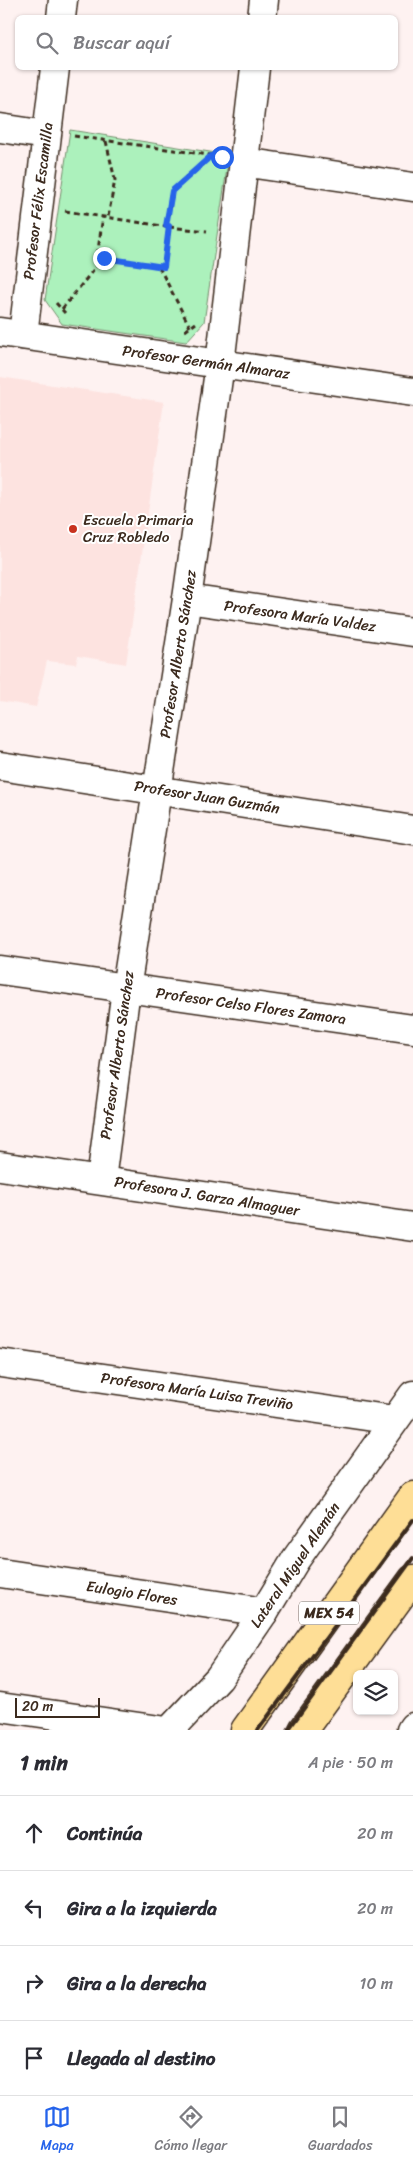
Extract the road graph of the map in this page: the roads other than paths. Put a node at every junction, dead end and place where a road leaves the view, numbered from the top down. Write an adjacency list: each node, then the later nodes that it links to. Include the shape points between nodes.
1 (63, 0): 3 (street)
2 (264, 0): 4 (street)
3 (61, 15)
4 (262, 15)
5 (54, 70): 8 (street, Profesor Félix Escamilla)
6 (255, 70): 9 (street, Profesor Alberto Sánchez)
7 (0, 128): 8 (street)
8 (46, 135): 11 (street, Profesor Félix Escamilla)
9 (233, 160): 10 (street); 12 (street, Profesor Alberto Sánchez)
10 (413, 188)
11 (12, 334): 12 (street, Profesor Germán Almaraz)
12 (220, 364): 13 (street, Profesor Germán Almaraz); 14 (street, Profesor Alberto Sánchez)
13 (413, 392)
14 (187, 599): 15 (street, Profesora María Valdez); 17 (street, Profesor Alberto Sánchez)
15 (413, 632)
16 (0, 766): 17 (street, Profesor Juan Guzmán)
17 (157, 789): 18 (street, Profesor Juan Guzmán); 20 (street, Profesor Alberto Sánchez)
18 (413, 830)
19 (0, 970): 20 (street, Profesor Celso Flores Zamora)
20 (126, 988): 21 (street, Profesor Celso Flores Zamora); 23 (street, Profesor Alberto Sánchez)
21 (413, 1029)
22 (0, 1166): 23 (street, Profesora J. Garza Almaguer)
23 (101, 1180): 24 (street, Profesora J. Garza Almaguer)
24 (413, 1227)
25 (0, 1363): 27 (street, Profesora María Luisa Treviño)
26 (413, 1395): 27 (street, Lateral Miguel Alemán)
27 (394, 1420): 31 (street, Lateral Miguel Alemán, via 296,1559)
28 (413, 1496): 36 (highway, MEX 54)
29 (0, 1573): 31 (street, Eulogio Flores)
30 (413, 1579): 37 (highway, MEX 54)
31 (264, 1612): 35 (street, Lateral Miguel Alemán, via 219,1678)
32 (0, 1707): 34 (street)
33 (413, 1727): 38 (street)
34 (160, 1730)
35 (170, 1730)
36 (245, 1730)
37 (303, 1730)
38 (410, 1730)

